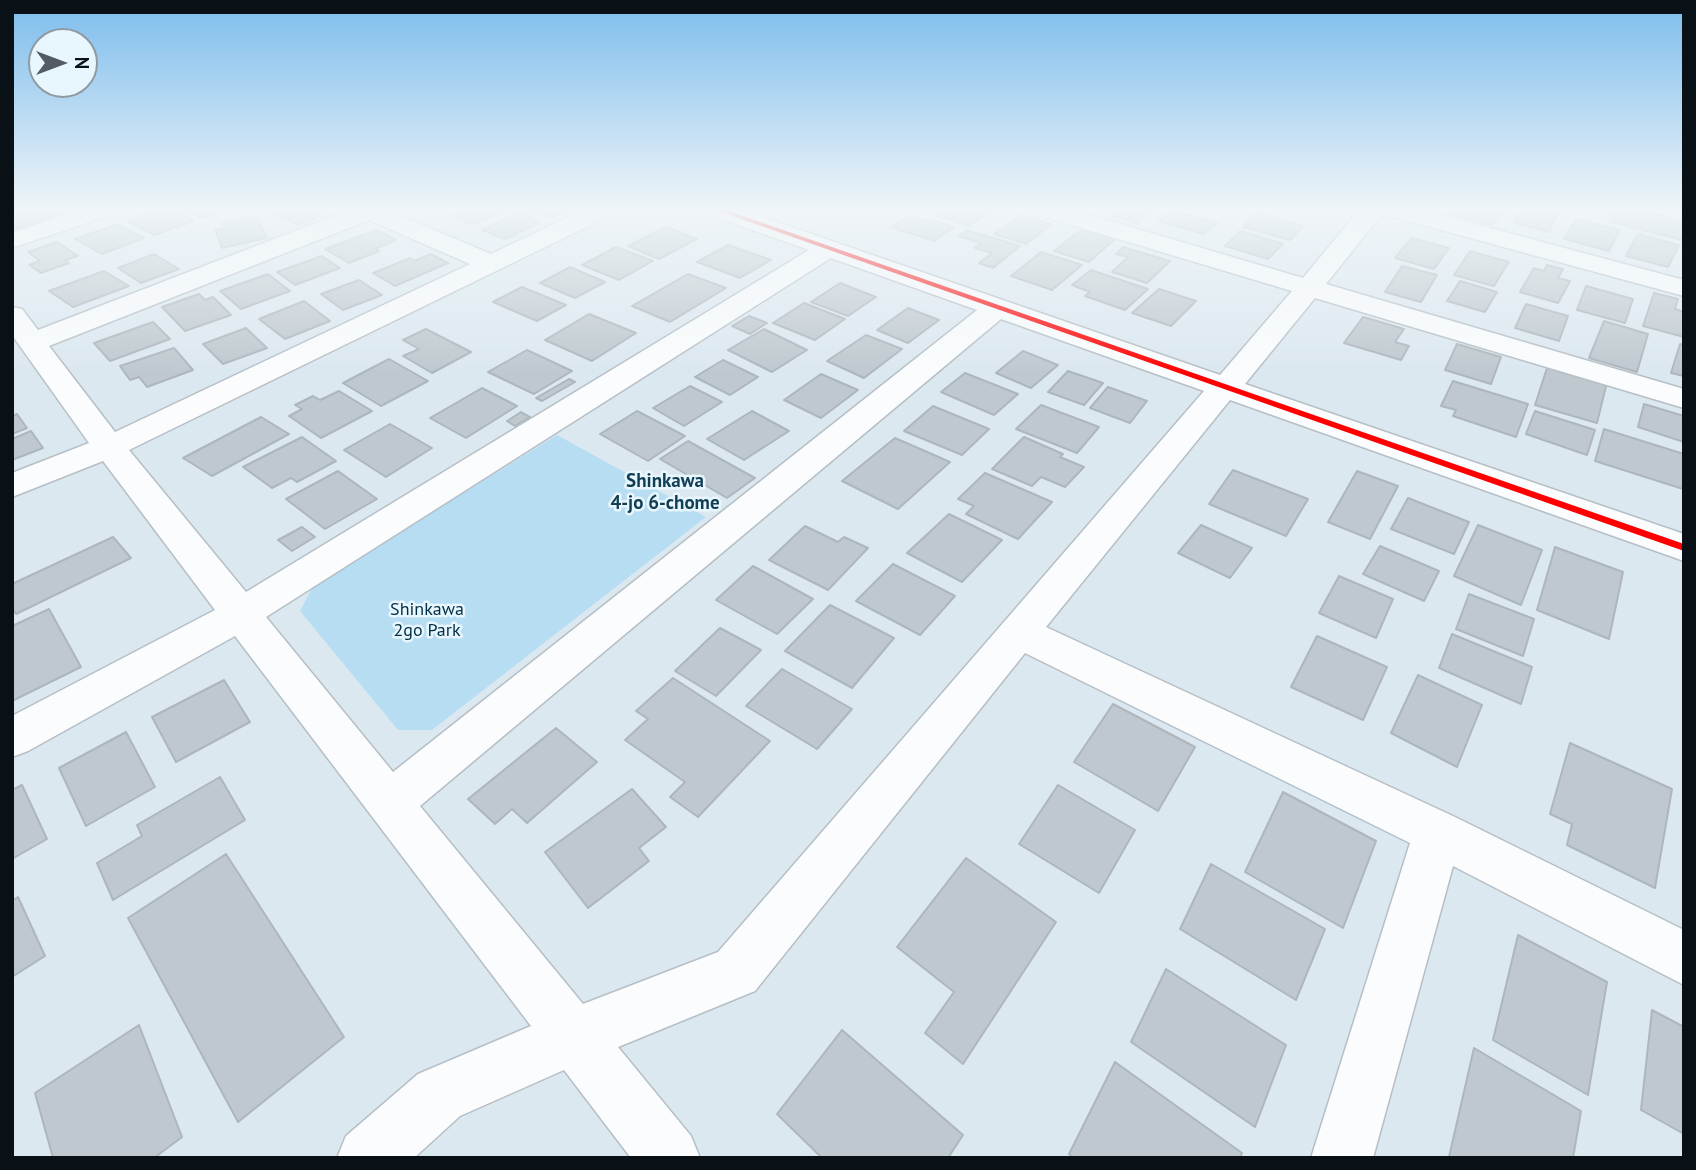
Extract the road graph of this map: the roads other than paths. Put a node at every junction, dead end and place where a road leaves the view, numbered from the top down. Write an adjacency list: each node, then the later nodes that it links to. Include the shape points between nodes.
1 (230, 264): 11 (street)
2 (492, 264): 14 (street)
3 (805, 264): 17 (street)
4 (871, 264): 10 (street)
5 (1224, 264): 9 (street)
6 (1329, 264): 9 (street)
7 (1593, 264): 8 (street)
8 (1684, 288)
9 (1308, 289): 12 (street); 13 (street)
10 (997, 308): 12 (street); 20 (street)
11 (25, 343): 14 (street)
12 (1224, 388): 16 (street); 18 (street, via 1196,416)
13 (1684, 400)
14 (109, 447): 15 (street); 17 (street)
15 (12, 486)
16 (1684, 548)
17 (241, 614): 19 (street); 20 (street)
18 (1020, 632): 21 (street); 23 (street, via 736,972)
19 (12, 738)
20 (389, 803): 23 (street)
21 (1438, 833): 22 (street); 26 (street)
22 (1684, 958)
23 (574, 1036): 24 (street, via 439,1095); 25 (street)
24 (368, 1158)
25 (669, 1158)
26 (1342, 1158)

